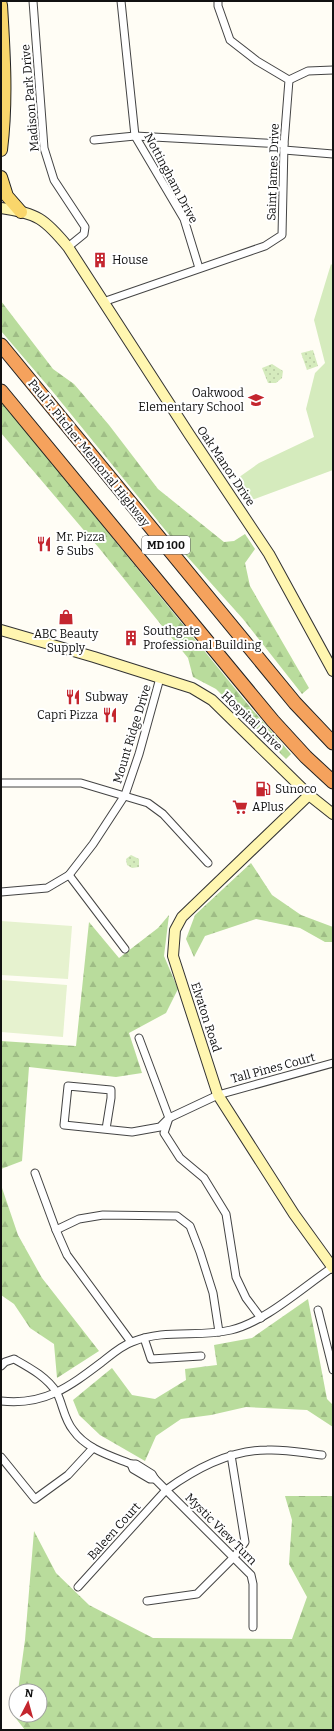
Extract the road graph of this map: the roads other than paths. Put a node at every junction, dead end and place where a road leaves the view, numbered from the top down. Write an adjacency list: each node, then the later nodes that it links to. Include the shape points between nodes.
1 (33, 1): 15 (street, Madison Park Drive, via 44,148 54,180 85,227 84,234)
2 (121, 1): 7 (street, Nottingham Drive)
3 (218, 1): 6 (street, via 230,40)
4 (1, 5): 10 (main road, via 5,94)
5 (333, 70): 6 (street, via 308,72)
6 (289, 80): 9 (street, Saint James Drive)
7 (135, 136): 8 (street); 9 (street); 16 (street, Nottingham Drive, via 184,219)
8 (94, 140)
9 (284, 147): 11 (street); 16 (street, Saint James Drive, via 282,235 265,246)
10 (1, 150)
11 (333, 154)
12 (1, 178): 14 (main road, via 7,196)
13 (1, 208): 14 (street, Oak Manor Drive)
14 (21, 212): 15 (street, Oak Manor Drive, via 43,220)
15 (68, 247): 17 (street, Oak Manor Drive)
16 (199, 268): 17 (street, Saint James Drive)
17 (103, 302): 21 (street, Oak Manor Drive, via 269,554)
18 (1, 345): 23 (highway, Paul T. Pitcher Memorial Highway / MD 100, via 295,703)
19 (1, 391): 24 (highway, MD 100, via 273,721 306,758)
20 (1, 630): 22 (street, Hospital Drive)
21 (333, 671)
22 (160, 678): 26 (street, Mount Ridge Drive); 27 (street, Hospital Drive, via 192,688 212,700)
23 (333, 743)
24 (333, 782)
25 (1, 783): 26 (street, via 81,783)
26 (125, 795): 29 (street, via 148,803 163,814); 30 (street, Mount Ridge Drive)
27 (309, 795): 28 (street, Hospital Drive); 35 (street, Elvaton Road, via 191,907 175,930 173,956)
28 (333, 814)
29 (208, 863)
30 (69, 875): 31 (street, via 47,888); 32 (street)
31 (1, 892)
32 (125, 949)
33 (139, 1038): 36 (street)
34 (333, 1063): 35 (street, Tall Pines Court)
35 (218, 1095): 36 (street, Tall Pines Court); 40 (street, Elvaton Road, via 294,1214)
36 (169, 1118): 37 (street, Tall Pines Court, via 160,1127 132,1132); 42 (street, via 164,1133 180,1158 204,1178 226,1214 236,1277 246,1298)
37 (106, 1129): 37 (street, Tall Pines Court, via 64,1125 68,1086 111,1090)
38 (35, 1174): 39 (street)
39 (56, 1230): 43 (street, via 79,1219 103,1215 177,1216 190,1226 200,1252 214,1293); 45 (street, via 67,1255)
40 (333, 1267): 42 (street)
41 (318, 1310): 48 (street)
42 (261, 1318): 43 (street, via 247,1325)
43 (219, 1332): 44 (street, via 170,1333)
44 (144, 1338): 45 (street); 46 (street, via 151,1359)
45 (131, 1342): 49 (street)
46 (201, 1356)
47 (1, 1366): 49 (street, via 14,1359 43,1377)
48 (333, 1370)
49 (57, 1393): 50 (street, via 24,1402); 51 (street, Mystic View Turn, via 73,1431)
50 (1, 1401)
51 (93, 1448): 54 (street, via 68,1475 35,1499); 55 (street, Mystic View Turn, via 136,1464 152,1474)
52 (231, 1455): 53 (street, Baleen Court, via 266,1450); 55 (street, Baleen Court, via 219,1459); 56 (street, via 245,1542)
53 (322, 1455)
54 (1, 1457)
55 (166, 1490): 56 (street, Mystic View Turn); 57 (street, Baleen Court)
56 (234, 1557): 58 (street, via 197,1594); 59 (street, Mystic View Turn, via 251,1575)
57 (78, 1587)
58 (147, 1601)
59 (253, 1626)

